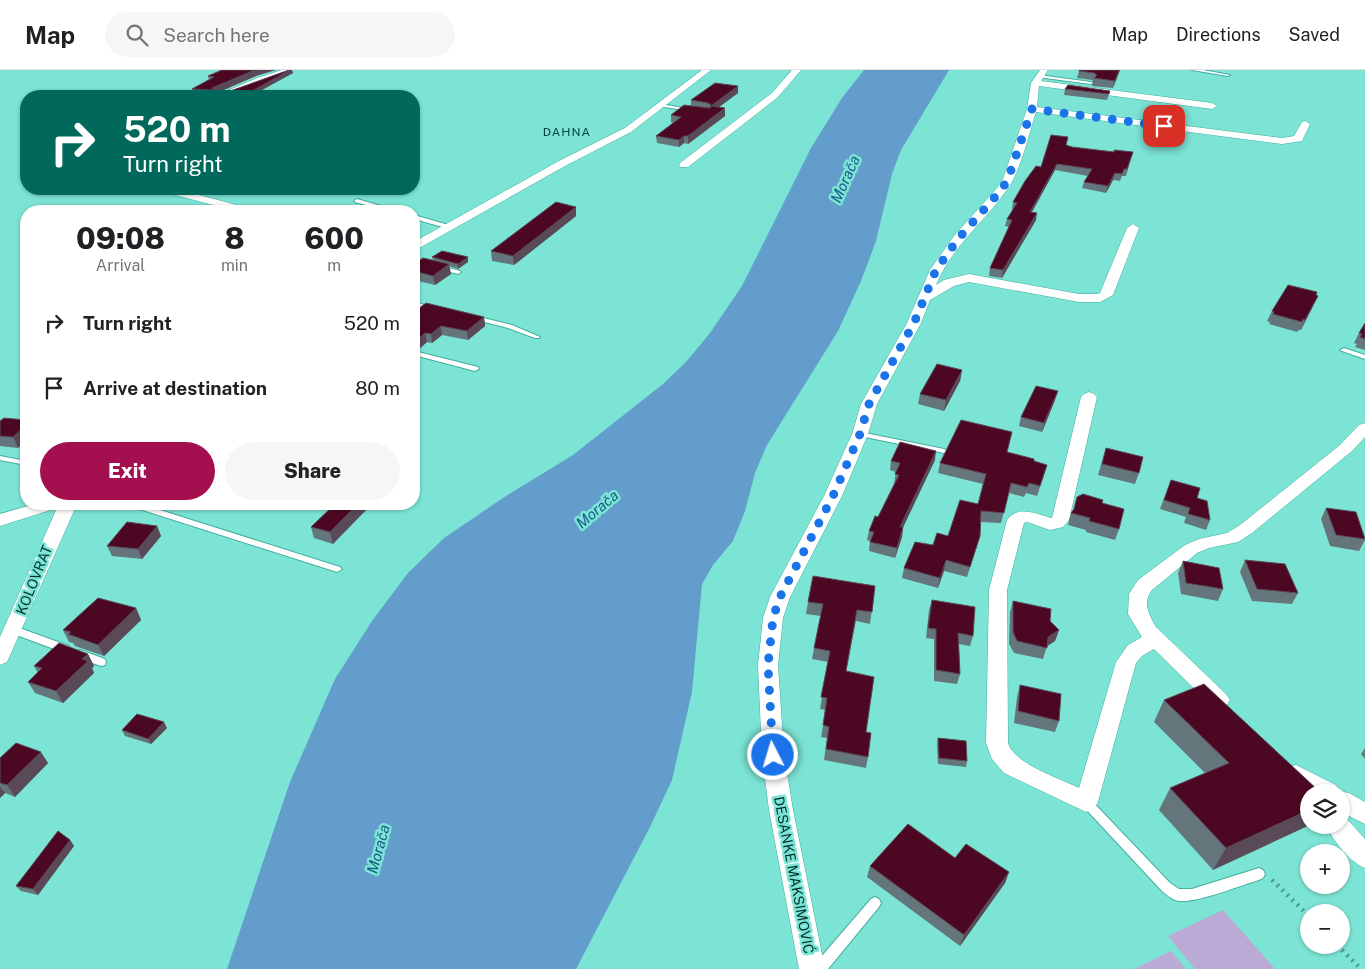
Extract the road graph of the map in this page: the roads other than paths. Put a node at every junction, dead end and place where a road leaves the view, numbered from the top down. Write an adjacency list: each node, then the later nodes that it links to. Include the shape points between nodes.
1 (291, 70): 8 (street)
2 (706, 70): 9 (street)
3 (797, 70): 14 (street, via 775,95)
4 (1194, 70): 5 (lane)
5 (1228, 74)
6 (1040, 76): 7 (lane); 10 (street); 11 (street, DESANKE MAKSIMOVIĆ)
7 (1091, 83)
8 (235, 90)
9 (660, 105): 12 (lane); 20 (street, via 623,134 561,164)
10 (1212, 106)
11 (1032, 109): 13 (street, via 1282,141 1298,139); 25 (street, DESANKE MAKSIMOVIĆ, via 1008,179 936,270)
12 (698, 111)
13 (1304, 124)
14 (684, 165)
15 (187, 195): 17 (street)
16 (357, 201): 18 (lane)
17 (225, 205)
18 (371, 205)
19 (420, 219): 20 (lane)
20 (450, 227): 22 (street)
21 (1133, 228): 25 (street, via 1106,295 1100,298 1079,298 969,278 949,283)
22 (420, 244)
23 (420, 262): 24 (lane)
24 (458, 272)
25 (924, 298): 36 (street, DESANKE MAKSIMOVIĆ, via 914,323 869,404)
26 (420, 306): 27 (lane)
27 (442, 311)
28 (470, 317): 29 (lane, via 510,326)
29 (537, 337)
30 (1344, 350): 32 (lane)
31 (420, 355): 33 (lane)
32 (1365, 357)
33 (475, 369)
34 (1089, 398): 52 (street, via 1060,520 1050,524 1026,516 1016,520 996,609 1000,753 1012,766)
35 (1365, 428): 46 (street, via 1346,448 1246,530 1232,538 1197,545 1145,586 1138,594 1138,614)
36 (860, 434): 37 (lane); 59 (street, DESANKE MAKSIMOVIĆ, via 833,496 780,597 770,639 769,706 773,755)
37 (944, 451)
38 (0, 458): 39 (lane)
39 (20, 462)
40 (33, 510): 43 (street)
41 (65, 510): 45 (street, KOLOVRAT, via 51,536)
42 (152, 510): 44 (lane)
43 (0, 520)
44 (337, 569)
45 (14, 630): 47 (street, KOLOVRAT); 48 (lane)
46 (1156, 640): 49 (street); 52 (street, via 1139,646 1126,662)
47 (0, 657)
48 (101, 662)
49 (1233, 714)
50 (1304, 784): 51 (street, via 1289,768)
51 (1315, 784)
52 (1086, 802): 57 (lane, via 1177,895 1192,895)
53 (1350, 805): 54 (street)
54 (1365, 814)
55 (1346, 834): 56 (street)
56 (1365, 857)
57 (1259, 874)
58 (875, 903): 60 (lane)
59 (812, 969)
60 (820, 969)

